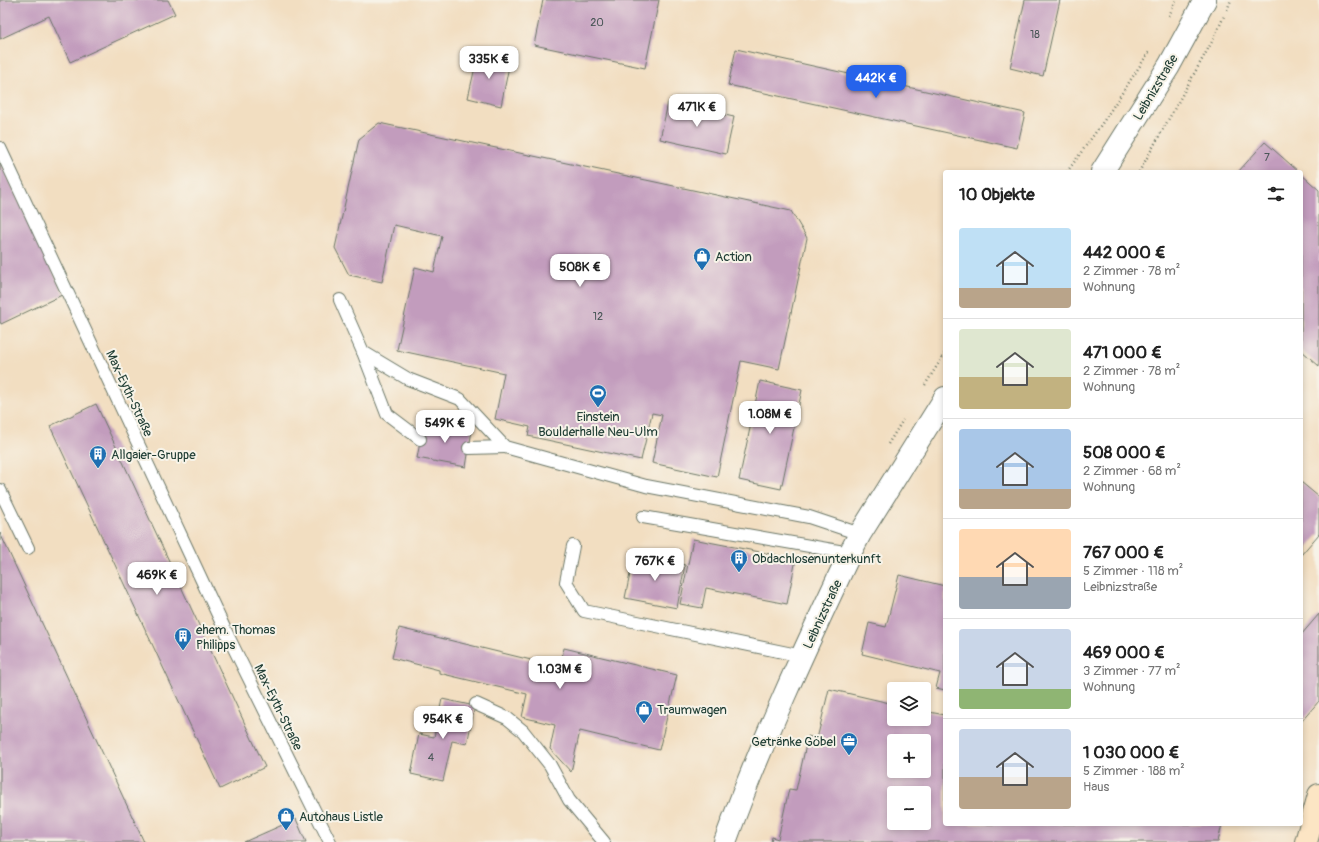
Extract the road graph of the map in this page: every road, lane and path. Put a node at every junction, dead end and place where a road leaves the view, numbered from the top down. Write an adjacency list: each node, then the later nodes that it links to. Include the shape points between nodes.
1 (1176, 0): 4 (path)
2 (1205, 0): 8 (street, Leibnizstraße, via 1169,66)
3 (1231, 0): 9 (path, via 1213,40)
4 (1166, 22)
5 (1152, 49): 7 (path)
6 (0, 148): 25 (lane, Max-Eyth-Straße, via 226,632)
7 (1068, 170)
8 (1103, 170)
9 (1140, 170)
10 (340, 300): 11 (lane)
11 (363, 352): 13 (lane, via 387,414); 14 (lane, via 408,379 460,399)
12 (943, 401): 18 (street, Leibnizstraße)
13 (420, 439)
14 (505, 447): 15 (lane); 18 (lane, via 646,486 809,517)
15 (469, 448)
16 (0, 490): 20 (lane)
17 (643, 517): 21 (lane)
18 (860, 534): 21 (street, Leibnizstraße)
19 (573, 546): 22 (lane, via 566,582 584,611)
20 (28, 548)
21 (850, 554): 22 (street, Leibnizstraße)
22 (802, 656): 27 (street, Leibnizstraße, via 753,768)
23 (476, 704): 26 (lane, via 507,718 523,731 550,765 569,800)
24 (1319, 795): 28 (street)
25 (330, 842)
26 (604, 842)
27 (725, 842)
28 (1306, 842)

